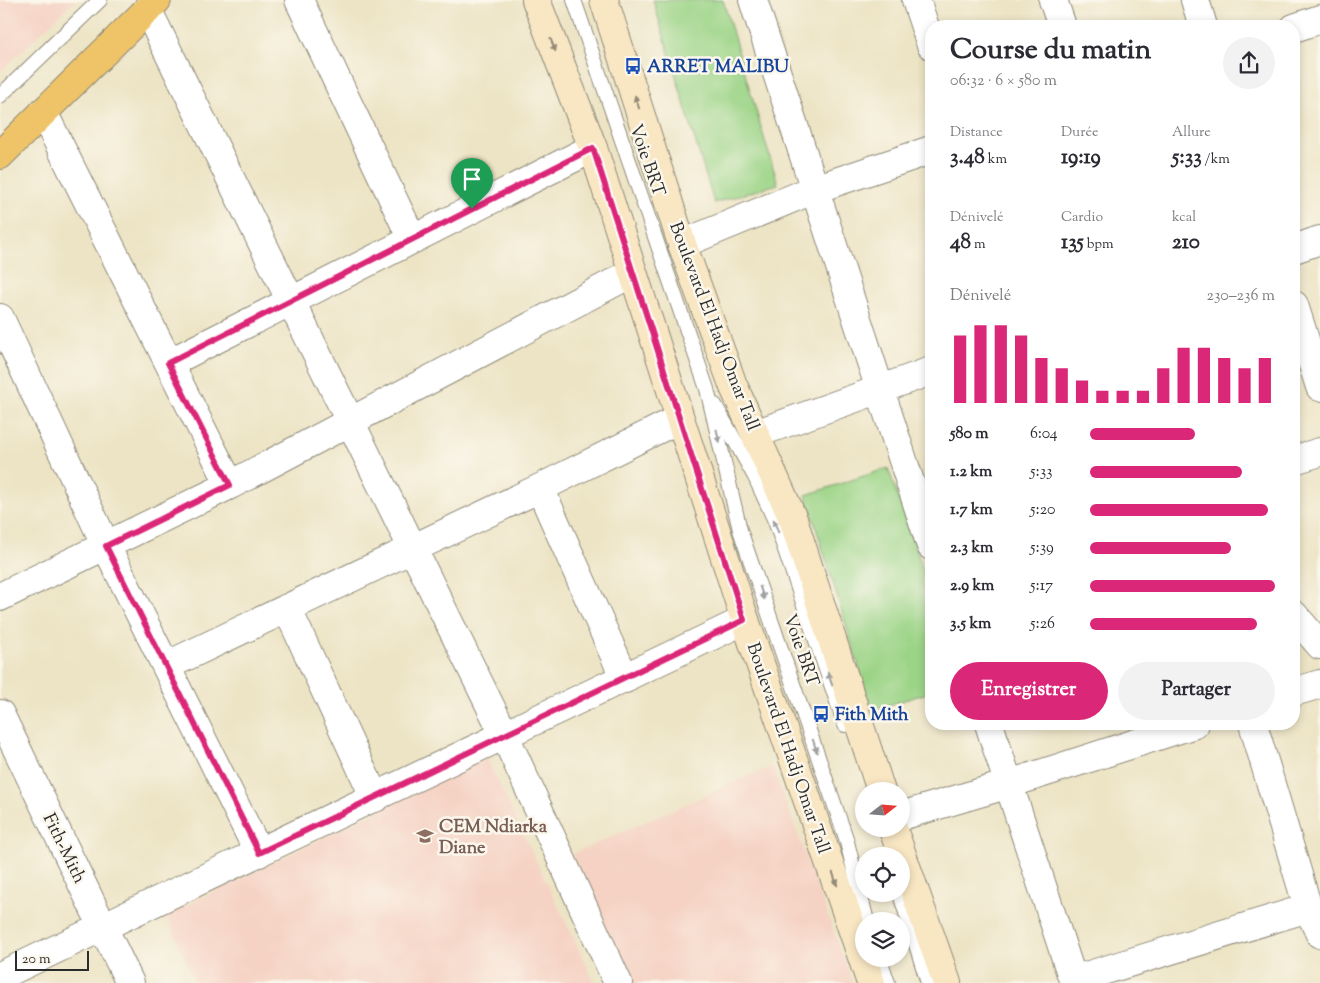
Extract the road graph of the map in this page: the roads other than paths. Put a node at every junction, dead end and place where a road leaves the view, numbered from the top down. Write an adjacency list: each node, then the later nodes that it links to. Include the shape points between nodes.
1 (100, 0): 16 (lane)
2 (536, 0): 18 (main road, Boulevard El Hadj Omar Tall, one-way to 18)
3 (574, 0): 33 (lane, Voie BRT)
4 (604, 0): 24 (main road, Boulevard El Hadj Omar Tall, one-way to 4)
5 (753, 0): 21 (street)
6 (916, 0): 15 (street)
7 (1053, 0): 12 (street)
8 (1195, 0): 13 (street)
9 (301, 1): 22 (street)
10 (152, 5): 17 (main road); 27 (street)
11 (1320, 19): 14 (street)
12 (1060, 20)
13 (1201, 20)
14 (1300, 26)
15 (925, 27)
16 (0, 96)
17 (43, 112): 20 (main road); 30 (street)
18 (593, 148): 22 (street); 26 (main road, Boulevard El Hadj Omar Tall)
19 (925, 152): 21 (street)
20 (0, 155)
21 (815, 189): 24 (street); 34 (street)
22 (412, 239): 27 (street)
23 (1320, 240): 25 (street)
24 (682, 244): 37 (main road, Boulevard El Hadj Omar Tall, via 733,385)
25 (1300, 247)
26 (632, 273): 35 (main road, Boulevard El Hadj Omar Tall); 36 (street)
27 (292, 300): 30 (street); 36 (street)
28 (0, 318): 43 (street)
29 (1300, 324): 32 (street)
30 (168, 363): 40 (street)
31 (925, 373): 34 (street)
32 (1320, 388)
33 (707, 389): 59 (lane, Voie BRT, one-way to 33, via 775,521 755,476); 68 (lane, Voie BRT, one-way to 68, via 740,530 846,838)
34 (880, 389): 37 (street); 42 (street)
35 (679, 419): 41 (street); 47 (main road, Boulevard El Hadj Omar Tall)
36 (351, 420): 40 (street); 44 (street)
37 (755, 434): 60 (main road, Boulevard El Hadj Omar Tall, via 793,519)
38 (1320, 452): 39 (street)
39 (1300, 458)
40 (230, 485): 43 (street)
41 (540, 488): 44 (street); 51 (street)
42 (925, 528)
43 (106, 546): 45 (street); 50 (street)
44 (414, 548): 46 (street); 58 (street)
45 (0, 597)
46 (287, 608): 50 (street); 62 (street)
47 (744, 620): 51 (street); 76 (main road, Boulevard El Hadj Omar Tall, one-way to 76)
48 (1300, 622): 49 (street)
49 (1320, 645)
50 (166, 666): 65 (street)
51 (625, 678): 58 (street)
52 (1320, 684): 53 (street)
53 (1300, 690)
54 (3, 728): 69 (street, Fith-Mith)
55 (991, 730): 61 (street)
56 (1176, 730): 61 (street)
57 (1255, 730): 67 (street)
58 (505, 736): 62 (street); 75 (street)
59 (866, 782)
60 (878, 782)
61 (1009, 784): 63 (street); 73 (street)
62 (375, 798): 65 (street)
63 (910, 813)
64 (896, 838): 79 (main road)
65 (259, 853): 69 (street)
66 (903, 902): 78 (lane)
67 (1308, 908): 70 (street); 73 (street)
68 (865, 912)
69 (103, 927): 72 (street); 74 (street, Fith-Mith)
70 (1320, 934)
71 (883, 967): 77 (lane)
72 (0, 976)
73 (1073, 981)
74 (130, 983)
75 (618, 983)
76 (871, 983)
77 (888, 983)
78 (928, 983)
79 (948, 983)

